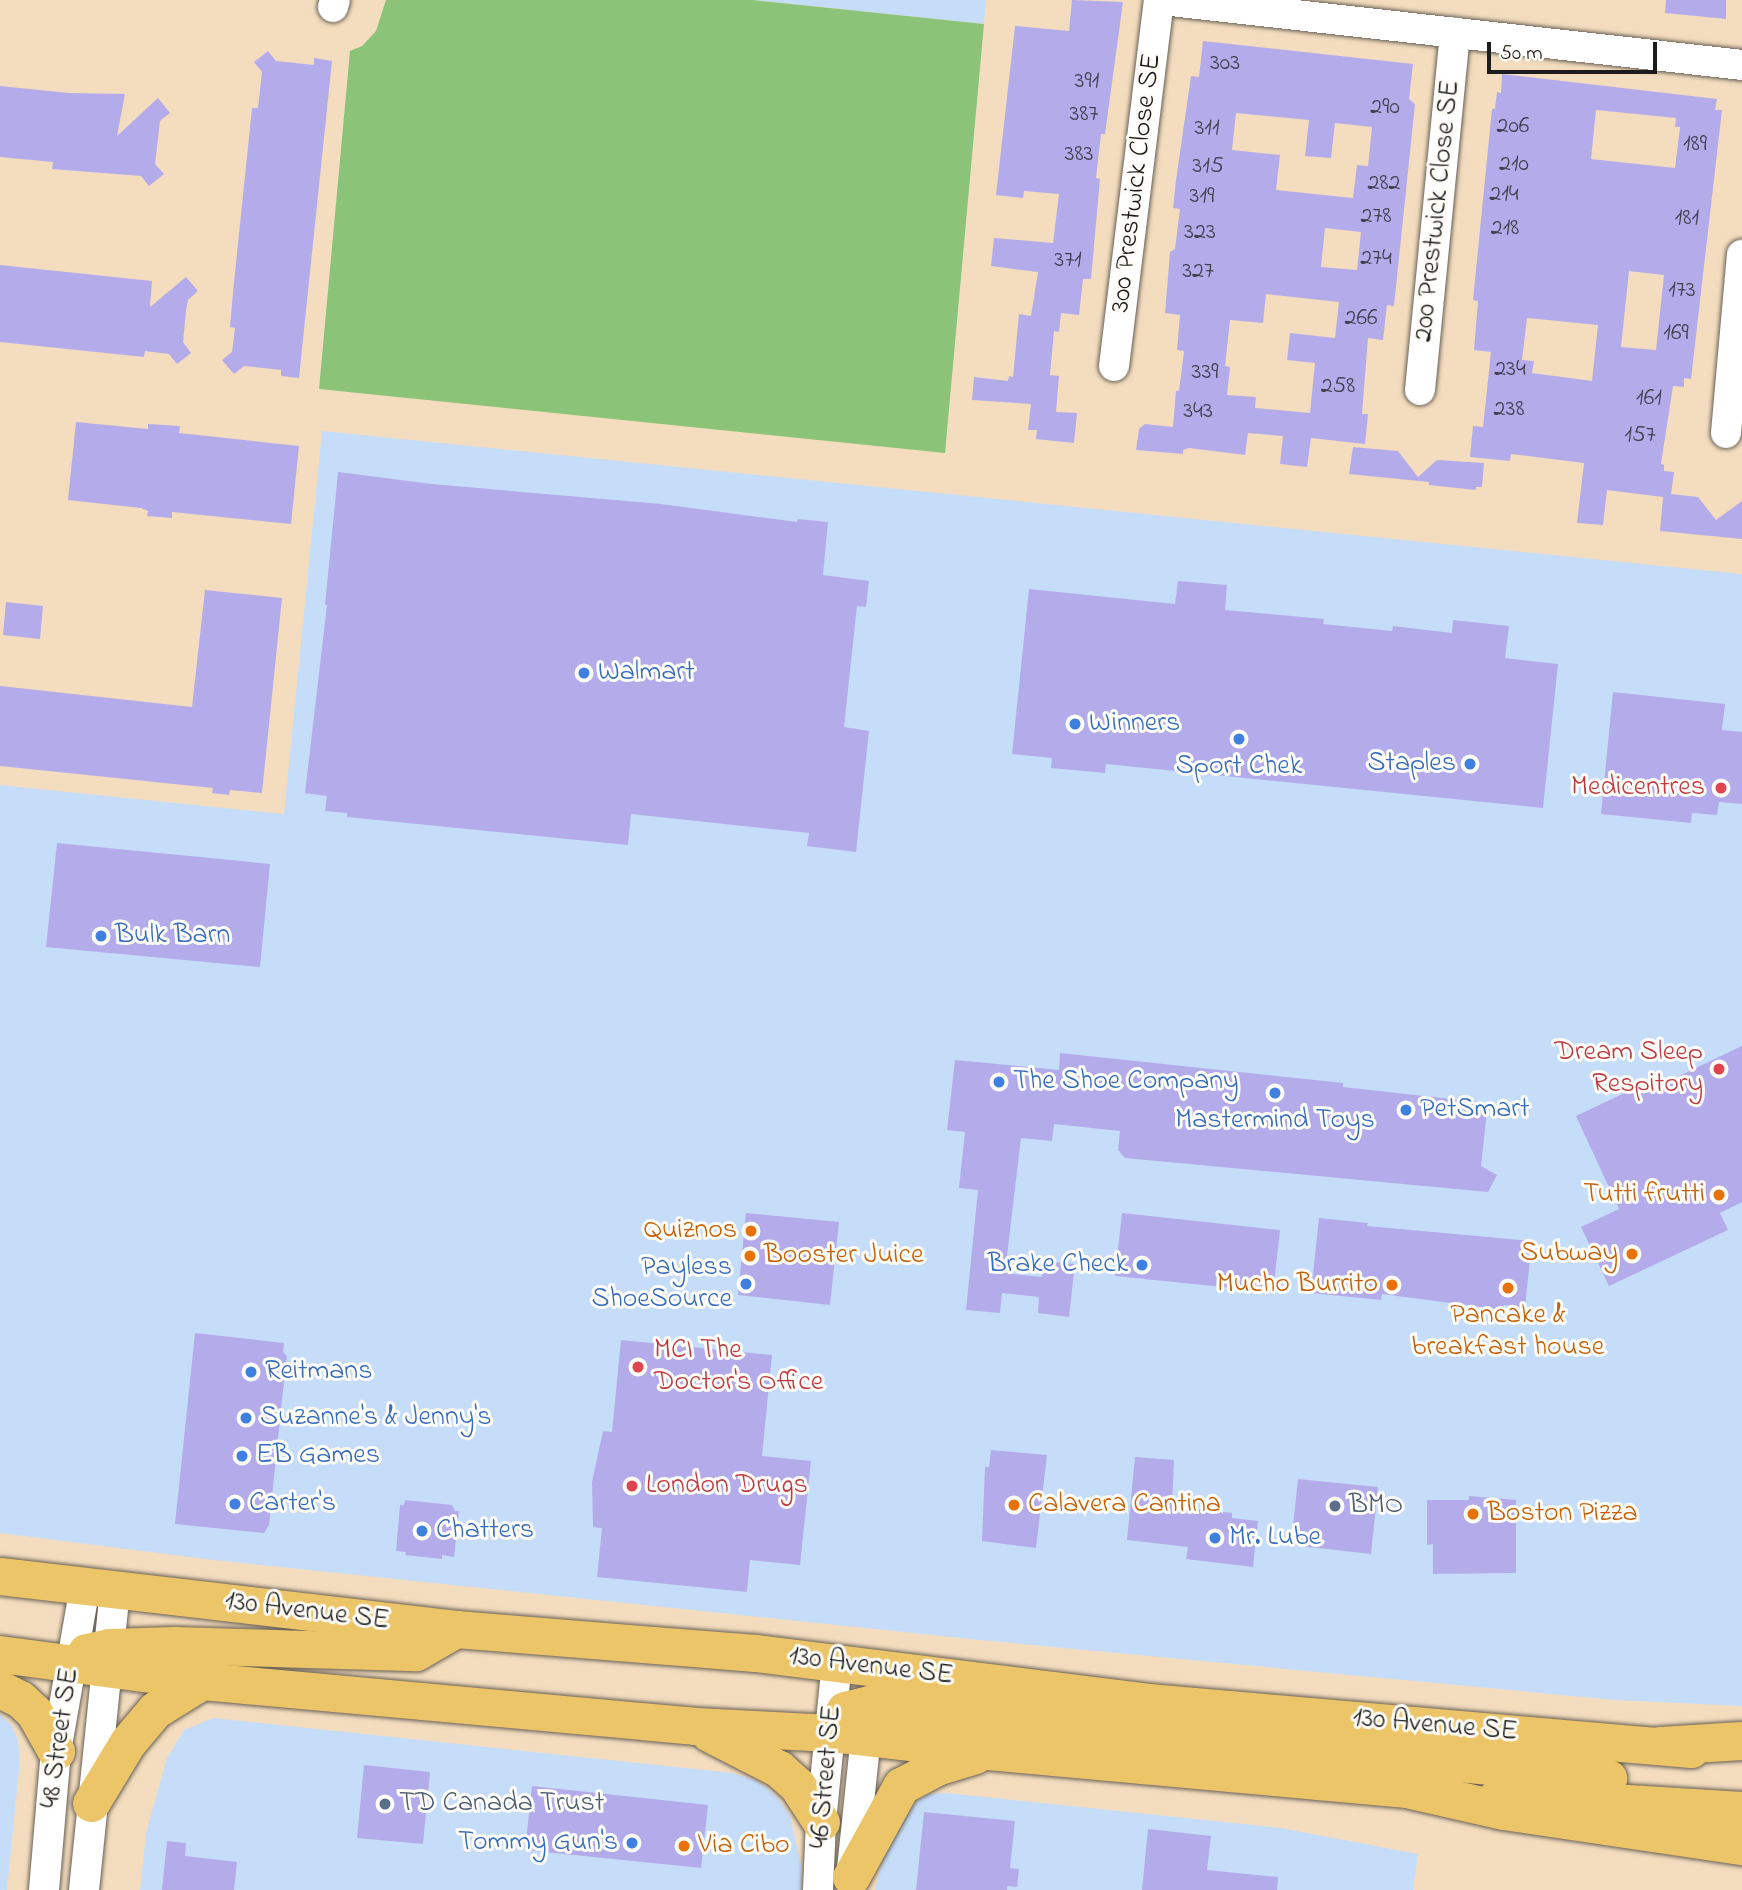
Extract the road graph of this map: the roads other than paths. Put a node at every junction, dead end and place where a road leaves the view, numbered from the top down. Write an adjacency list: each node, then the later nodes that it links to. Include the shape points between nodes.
1 (1161, 0): 2 (street); 5 (street, 300 Prestwick Close SE)
2 (1455, 33): 3 (street); 6 (street, 200 Prestwick Close SE)
3 (1742, 65)
4 (1742, 256): 7 (street)
5 (1114, 366)
6 (1420, 390)
7 (1726, 433)
8 (0, 1576): 9 (main road, 130 Avenue SE)
9 (100, 1589): 10 (main road, 130 Avenue SE); 12 (street, 48 Street SE); 13 (street, 48 Street SE)
10 (456, 1629): 12 (main road, via 416,1652); 14 (main road, 130 Avenue SE, via 755,1653)
11 (0, 1654): 13 (main road)
12 (108, 1658): 13 (main road, via 86,1652); 15 (main road); 26 (street, 48 Street SE)
13 (71, 1664): 21 (street, 48 Street SE)
14 (854, 1666): 17 (street, 46 Street SE); 17 (street, 46 Street SE); 20 (main road, 130 Avenue SE, via 1148,1702)
15 (202, 1681): 18 (main road); 26 (main road, via 155,1710 128,1742)
16 (0, 1689): 21 (main road, via 34,1712)
17 (855, 1725): 18 (main road); 22 (main road); 24 (main road); 28 (street, 46 Street SE); 30 (street, 46 Street SE)
18 (696, 1726): 28 (main road, via 779,1769 797,1785)
19 (1742, 1741): 20 (highway)
20 (1661, 1746): 23 (main road, 130 Avenue SE)
21 (56, 1751): 31 (street, 48 Street SE)
22 (988, 1751): 25 (main road); 30 (main road, via 936,1766 901,1786)
23 (1742, 1755)
24 (1742, 1786)
25 (1411, 1790): 27 (main road); 29 (highway, via 1504,1811)
26 (91, 1803): 32 (street, 48 Street SE)
27 (1742, 1810)
28 (821, 1822): 33 (street, 46 Street SE)
29 (1742, 1846)
30 (850, 1883)
31 (44, 1890)
32 (84, 1890)
33 (817, 1890)

